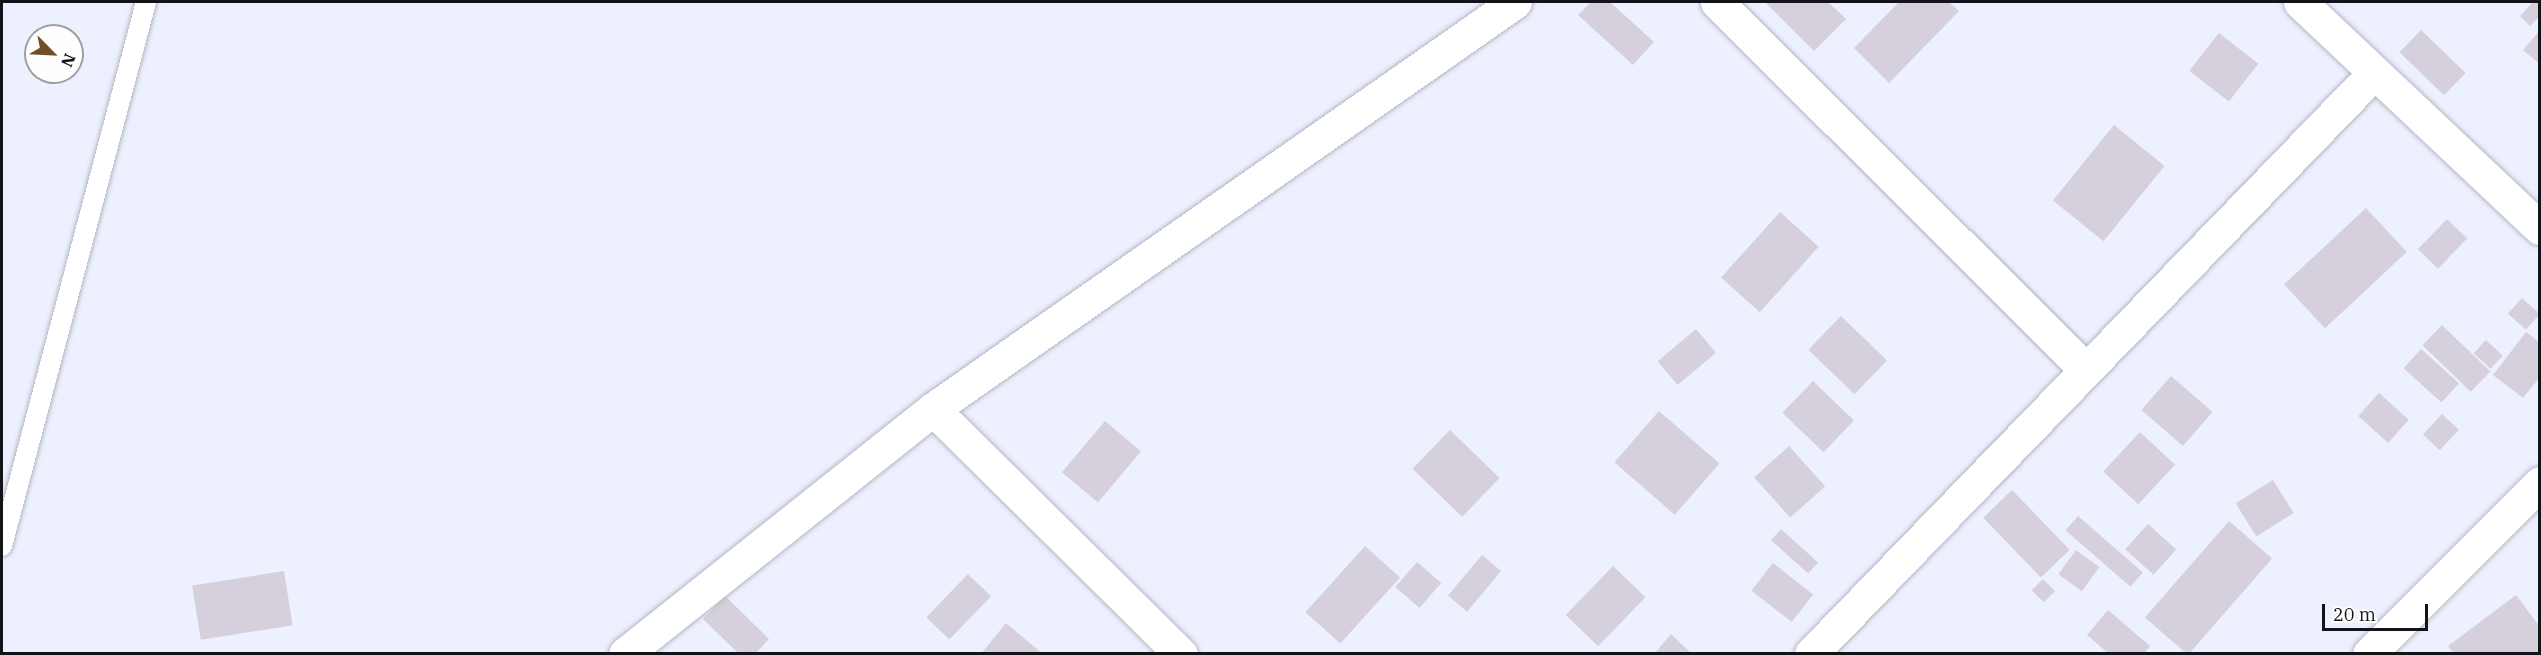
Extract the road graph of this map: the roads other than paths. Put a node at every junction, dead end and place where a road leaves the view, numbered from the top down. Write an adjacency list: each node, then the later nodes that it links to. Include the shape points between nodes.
1 (146, 2): 10 (lane)
2 (1515, 2): 8 (street)
3 (1717, 2): 7 (street)
4 (2300, 2): 5 (street)
5 (2374, 73): 6 (street); 7 (street)
6 (2540, 228)
7 (2084, 368): 13 (street)
8 (933, 409): 11 (street); 12 (street)
9 (2540, 483): 14 (street)
10 (2, 546)
11 (625, 654)
12 (1181, 654)
13 (1810, 654)
14 (2369, 654)

